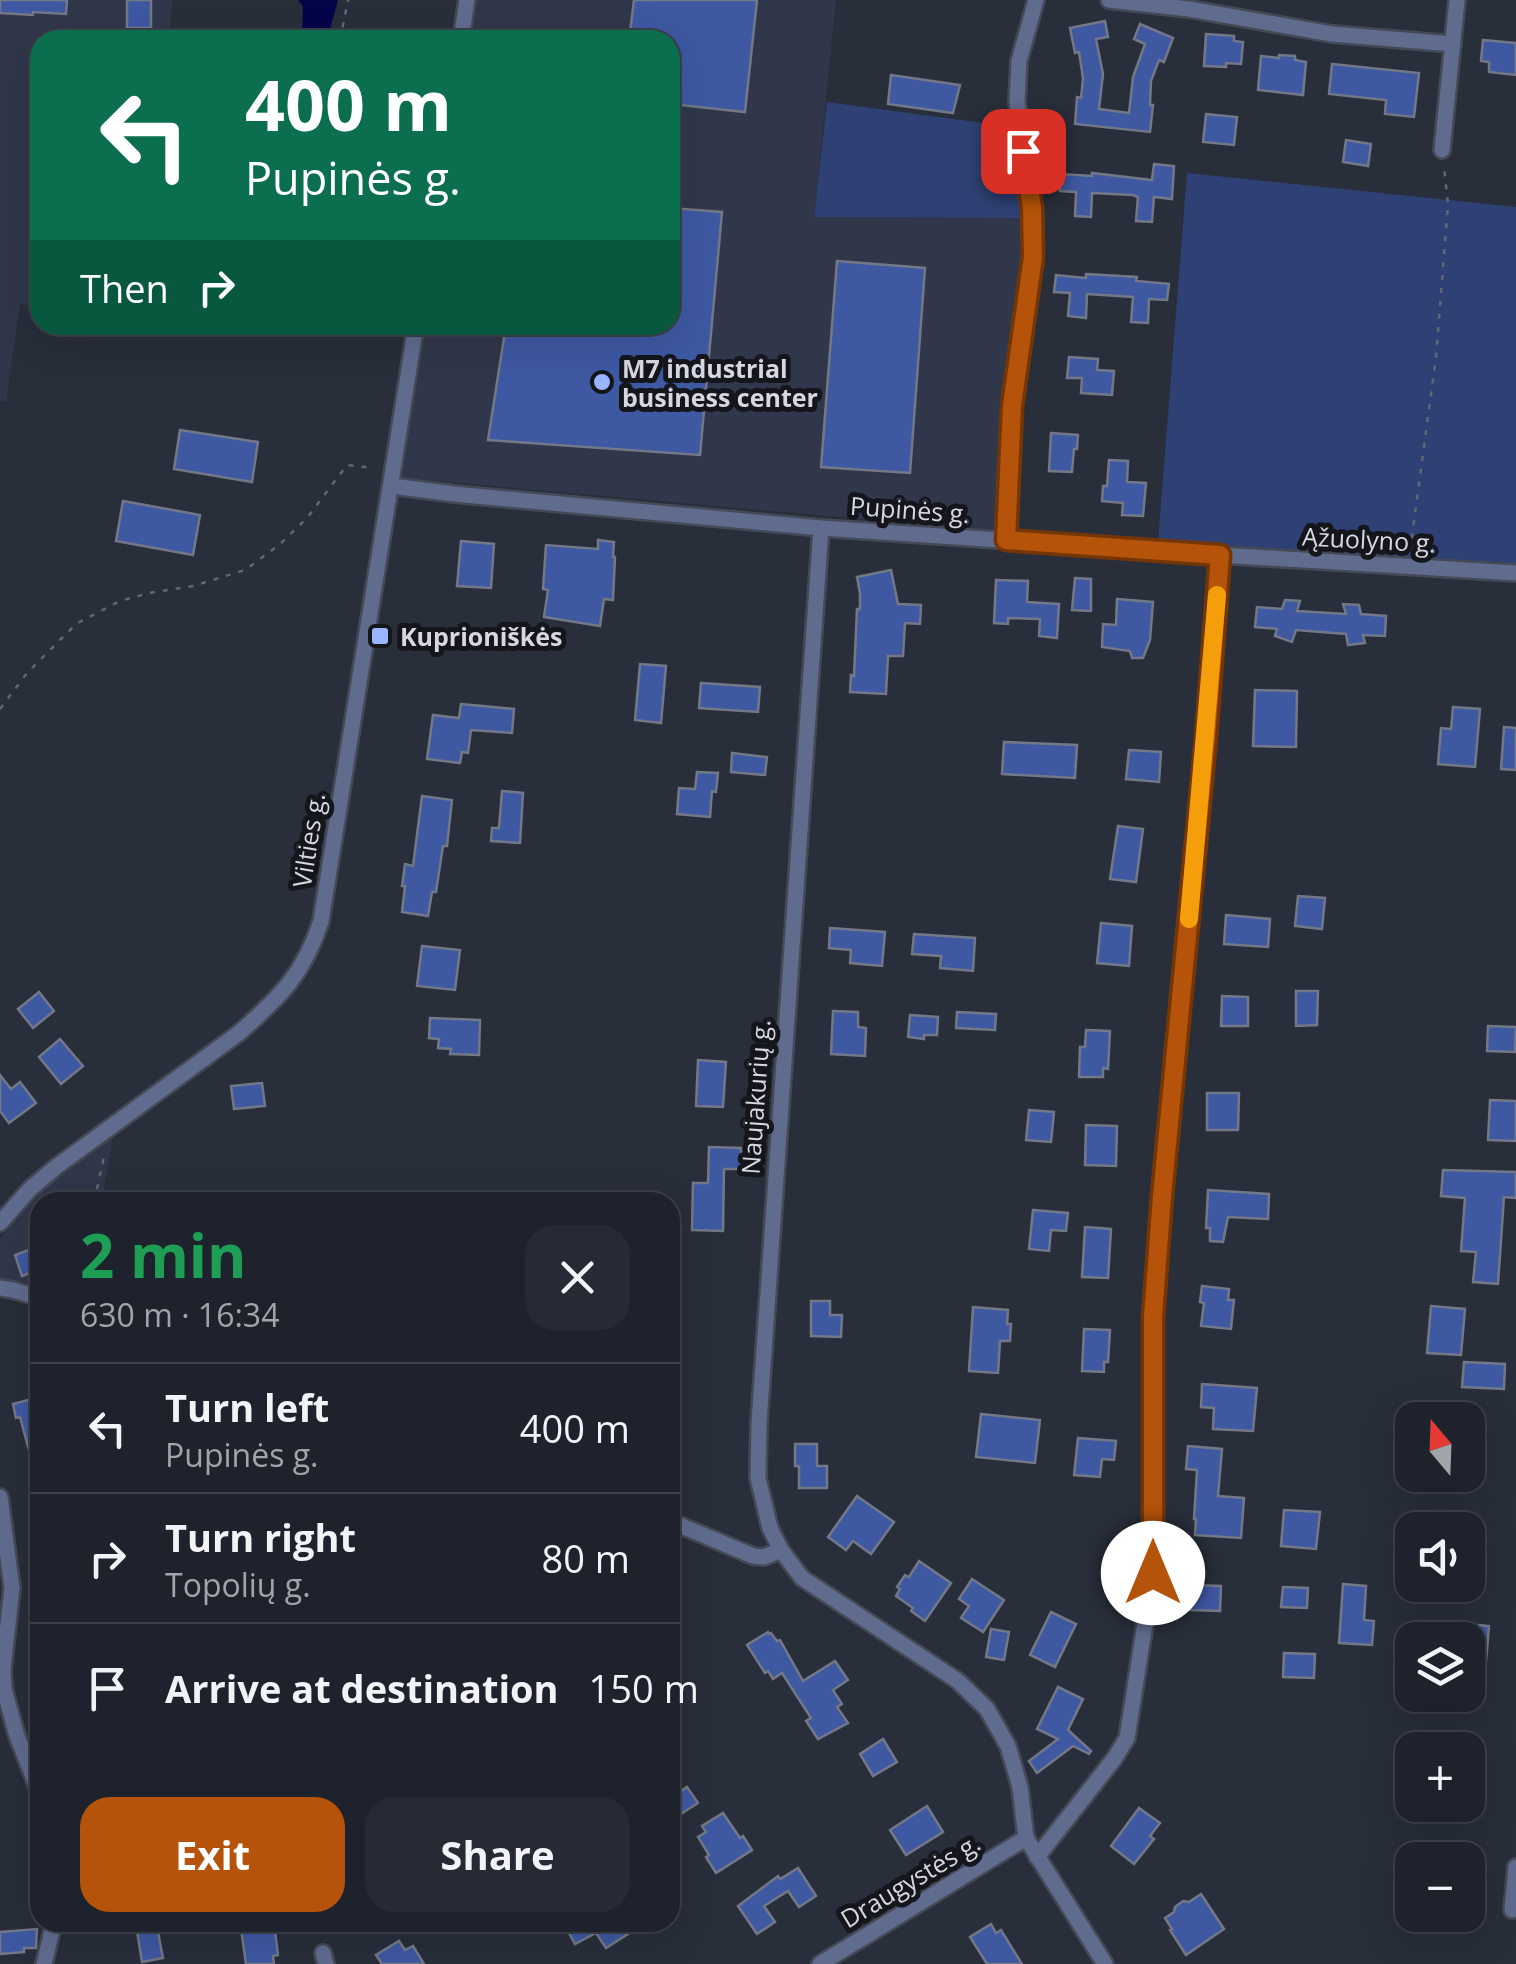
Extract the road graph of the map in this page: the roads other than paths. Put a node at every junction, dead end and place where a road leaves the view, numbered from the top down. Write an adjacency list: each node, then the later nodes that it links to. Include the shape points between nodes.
1 (467, 0): 5 (street)
2 (1036, 0): 11 (street, via 1016,102 1033,257 1012,406)
3 (1109, 0): 6 (street, via 1332,34)
4 (1456, 0): 6 (street)
5 (462, 30)
6 (1452, 44): 7 (street)
7 (1442, 150)
8 (414, 335): 9 (street, Vilties g.)
9 (393, 478): 10 (street, via 454,494); 14 (street, Vilties g., via 321,921 307,959 239,1033 30,1189)
10 (821, 528): 11 (street, Pupinės g.); 19 (street, Naujakurių g., via 759,1423 758,1478)
11 (1006, 540): 12 (street, Pupinės g.)
12 (1220, 555): 13 (street, Ąžuolyno g.); 23 (street, via 1153,1317 1153,1573 1127,1738)
13 (1516, 573)
14 (0, 1224)
15 (0, 1288): 16 (street)
16 (30, 1296)
17 (0, 1497): 20 (street, via 12,1588)
18 (680, 1525): 19 (street, via 753,1556)
19 (781, 1550): 22 (street, Naujakurių g., via 802,1578 958,1681 987,1709 1008,1746)
20 (2, 1689): 21 (street)
21 (30, 1769)
22 (1026, 1838): 23 (street, Naujakurių g.); 28 (street, Draugystės g.)
23 (1037, 1857): 29 (street, Naujakurių g.)
24 (1516, 1867): 25 (street)
25 (1512, 1910)
26 (52, 1932): 27 (street)
27 (44, 1964)
28 (820, 1964)
29 (1104, 1964)

